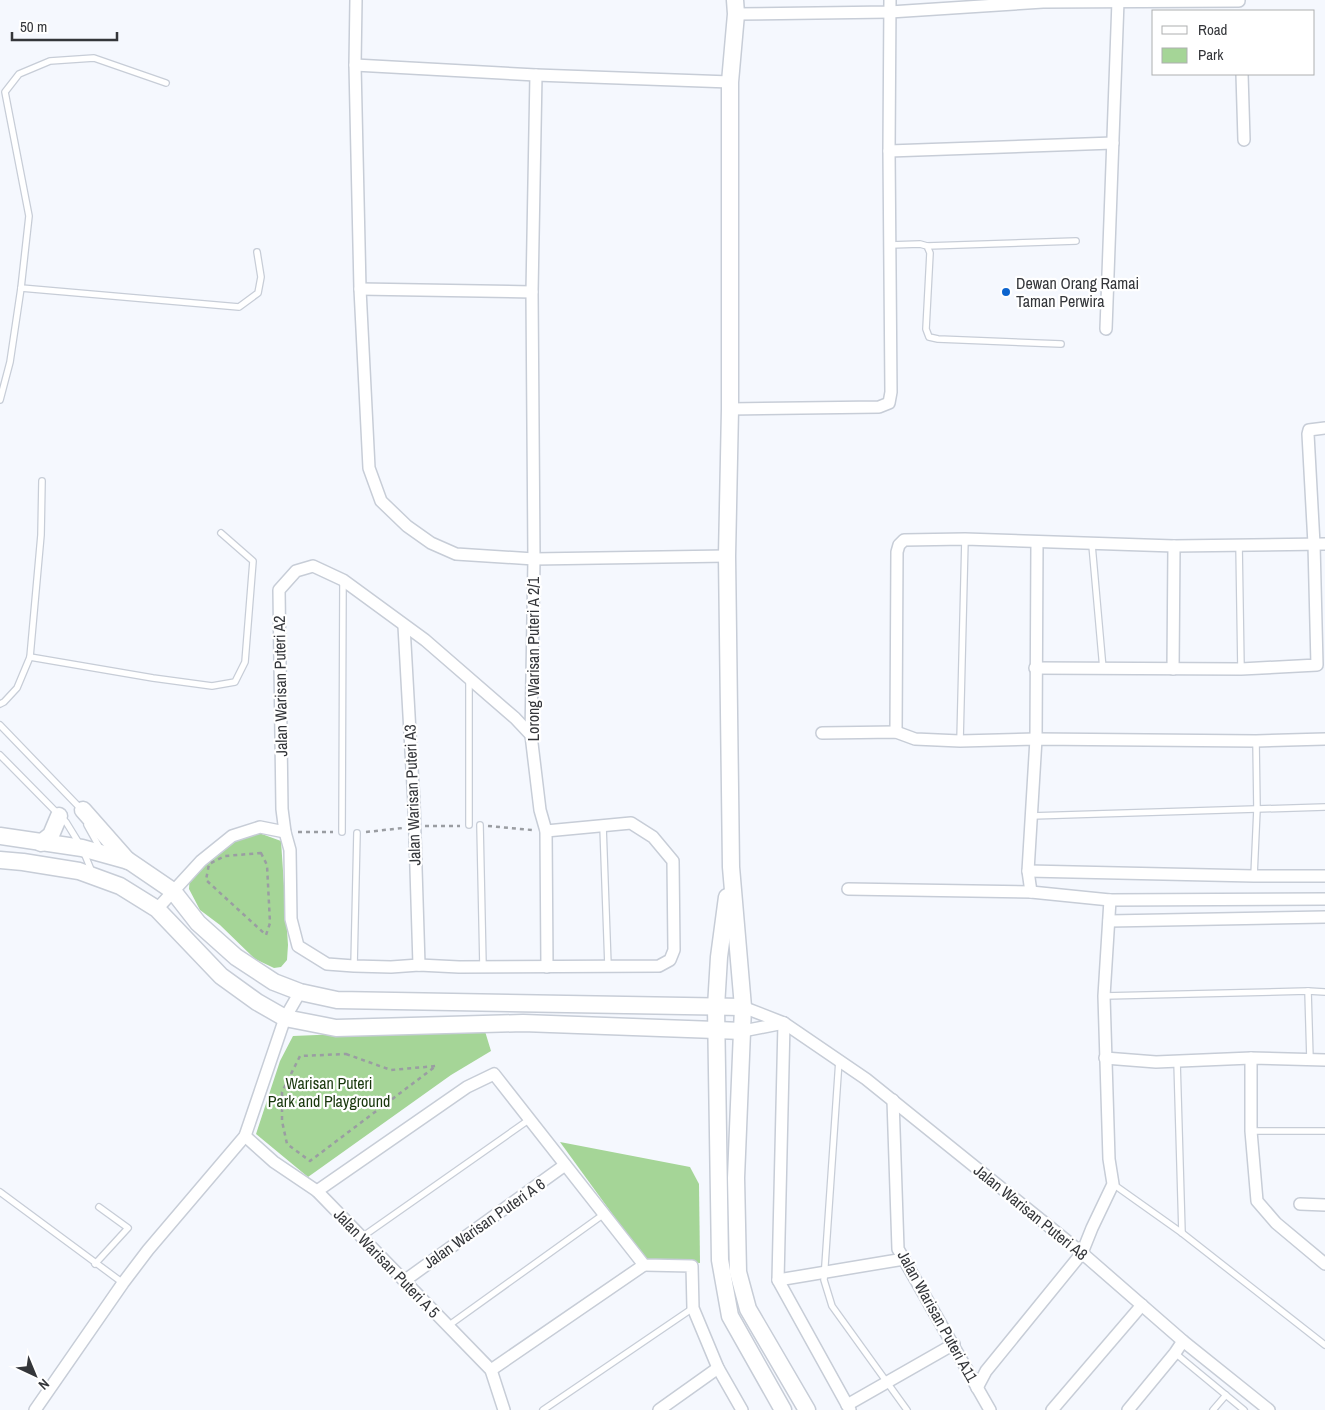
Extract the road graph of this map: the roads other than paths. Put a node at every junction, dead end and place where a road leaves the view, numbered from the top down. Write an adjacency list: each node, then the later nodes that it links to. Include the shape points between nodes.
1 (356, 0): 7 (street)
2 (1043, 1): 3 (street); 5 (street)
3 (1118, 2): 4 (street); 13 (street)
4 (1240, 4)
5 (890, 6): 6 (street); 14 (street)
6 (735, 7): 10 (street)
7 (355, 64): 8 (street); 20 (street)
8 (536, 75): 10 (street); 21 (street, Lorong Warisan Puteri A 2/1)
9 (1242, 75): 12 (street)
10 (730, 82): 25 (street)
11 (166, 83): 19 (lane, via 94,58 50,61 19,74 5,92 28,216)
12 (1244, 140)
13 (1113, 143): 14 (street); 22 (street)
14 (889, 151): 16 (street)
15 (1076, 241): 17 (lane)
16 (890, 245): 17 (lane); 25 (street, via 889,403 878,407)
17 (927, 246): 23 (lane, via 930,253 926,329 929,337)
18 (257, 252): 19 (lane, via 261,277 258,293 239,307)
19 (21, 288): 24 (lane, via 10,362)
20 (360, 289): 21 (street); 36 (street, via 369,468 381,501 431,543 456,554)
21 (532, 292): 36 (street, Lorong Warisan Puteri A 2/1)
22 (1106, 329)
23 (1062, 344)
24 (0, 400)
25 (730, 409): 35 (street)
26 (1325, 428): 33 (street, via 1313,428 1308,434)
27 (42, 481): 39 (lane, via 41,534)
28 (221, 533): 39 (lane, via 253,561 245,662 235,682 212,686)
29 (965, 539): 30 (street); 48 (street, via 904,540 899,545); 53 (lane)
30 (1037, 542): 31 (street); 41 (street)
31 (1092, 544): 34 (street); 43 (lane)
32 (1239, 544): 33 (street); 34 (street); 44 (lane)
33 (1320, 544): 40 (street)
34 (1174, 546): 42 (street)
35 (727, 556): 36 (street); 74 (street)
36 (534, 559): 50 (street, Lorong Warisan Puteri A 2/1)
37 (343, 580): 38 (street); 64 (street, Jalan Warisan Puteri A2, via 313,566 296,571 279,590); 65 (lane)
38 (404, 626): 45 (street); 87 (street, Jalan Warisan Puteri A3)
39 (30, 656): 46 (lane, via 17,688)
40 (1321, 665): 44 (street)
41 (1035, 668): 43 (street); 51 (street)
42 (1173, 668): 43 (street); 44 (street)
43 (1103, 669)
44 (1241, 669)
45 (469, 678): 50 (street); 61 (lane)
46 (0, 704)
47 (0, 725): 57 (lane)
48 (896, 732): 49 (street); 53 (street, via 915,739)
49 (822, 733)
50 (531, 734): 66 (street, Lorong Warisan Puteri A 2/1, via 540,810)
51 (1036, 739): 53 (street); 54 (street); 60 (street)
52 (1325, 739): 54 (street)
53 (960, 741)
54 (1256, 741): 58 (lane)
55 (0, 755): 59 (lane)
56 (1325, 807): 58 (lane)
57 (83, 810): 71 (lane, via 85,821); 73 (street)
58 (1256, 810): 60 (lane); 77 (lane)
59 (59, 816): 69 (street, via 51,835); 70 (lane)
60 (1031, 816): 75 (street)
61 (469, 825)
62 (480, 825): 89 (lane)
63 (603, 826): 66 (street); 90 (lane); 90 (street, Jalan Warisan Puteri A2, via 631,823 654,836 673,861 674,950 670,960 659,966)
64 (285, 832): 80 (street, via 260,828 232,836 201,861); 88 (street, Jalan Warisan Puteri A2, via 290,850 291,918 298,946 327,964)
65 (342, 832)
66 (546, 832): 91 (street, Lorong Warisan Puteri A 2/1)
67 (357, 833): 88 (lane)
68 (0, 836): 69 (street)
69 (41, 843): 70 (street)
70 (82, 848): 71 (street); 76 (lane)
71 (103, 854): 73 (street)
72 (0, 860): 76 (street)
73 (129, 861): 80 (street)
74 (731, 867): 96 (street); 97 (street, via 718,957)
75 (1028, 870): 77 (street); 81 (street)
76 (94, 876): 84 (street, via 120,886)
77 (1254, 876): 78 (street)
78 (1325, 876)
79 (848, 889): 81 (street)
80 (173, 891): 84 (street); 93 (street, via 198,923 236,957 274,982)
81 (1031, 892): 83 (street)
82 (1325, 899): 83 (street)
83 (1110, 900): 86 (street)
84 (158, 909): 98 (street, via 221,976)
85 (1325, 918): 86 (street)
86 (1109, 921): 95 (street)
87 (419, 965): 88 (street, Jalan Warisan Puteri A2); 89 (street, Jalan Warisan Puteri A2)
88 (354, 966)
89 (483, 966): 91 (street, Jalan Warisan Puteri A2)
90 (608, 966): 91 (street, Jalan Warisan Puteri A2)
91 (546, 967)
92 (1308, 990): 94 (lane); 95 (lane); 104 (lane)
93 (300, 992): 97 (street, via 337,1000); 98 (street)
94 (1325, 992)
95 (1104, 996): 102 (street)
96 (743, 1006): 97 (street); 99 (street, Jalan Warisan Puteri A8); 101 (street)
97 (716, 1007): 100 (street)
98 (286, 1018): 100 (street, via 336,1028 523,1023); 112 (street)
99 (784, 1023): 101 (street); 105 (street, Jalan Warisan Puteri A8); 130 (street)
100 (717, 1030): 101 (street); 150 (street, via 720,1260 730,1316)
101 (743, 1031): 151 (street, via 736,1178 738,1272 748,1309)
102 (1105, 1058): 107 (street); 114 (street)
103 (1250, 1058): 104 (street); 107 (street); 110 (street)
104 (1310, 1059): 106 (street)
105 (839, 1060): 108 (street, Jalan Warisan Puteri A8); 128 (lane)
106 (1325, 1060)
107 (1177, 1061): 121 (lane)
108 (893, 1100): 123 (street, Jalan Warisan Puteri A8); 124 (street, Jalan Warisan Puteri A11, via 898,1249)
109 (530, 1119): 113 (street); 115 (street, via 494,1074 466,1087); 122 (lane)
110 (1251, 1131): 111 (lane); 126 (street, via 1257,1202 1276,1223)
111 (1325, 1131)
112 (245, 1136): 115 (street, Jalan Warisan Puteri A 5, via 274,1162); 131 (street)
113 (565, 1165): 120 (street); 129 (street, Jalan Warisan Puteri A 6)
114 (1112, 1184): 121 (lane); 123 (street)
115 (316, 1191): 122 (street, Jalan Warisan Puteri A 5)
116 (0, 1192): 125 (lane)
117 (1300, 1204): 118 (street)
118 (1325, 1205)
119 (99, 1207): 125 (lane, via 128,1228)
120 (604, 1214): 127 (street); 134 (lane)
121 (1182, 1233): 137 (lane)
122 (362, 1238): 129 (street, Jalan Warisan Puteri A 5)
123 (1082, 1254): 132 (street, Jalan Warisan Puteri A8); 142 (street, via 986,1371)
124 (904, 1259): 128 (street); 136 (street, Jalan Warisan Puteri A11)
125 (95, 1264): 131 (lane)
126 (1325, 1264)
127 (644, 1265): 133 (street, via 692,1266); 140 (street)
128 (825, 1273): 130 (street); 141 (lane, via 832,1306)
129 (404, 1280): 134 (street, Jalan Warisan Puteri A 5)
130 (778, 1280): 144 (street)
131 (123, 1283): 145 (street)
132 (1142, 1305): 135 (street, Jalan Warisan Puteri A8); 154 (street)
133 (693, 1308): 139 (street); 147 (lane)
134 (448, 1326): 140 (street, Jalan Warisan Puteri A 5)
135 (1183, 1340): 138 (street); 158 (street, Jalan Warisan Puteri A8)
136 (954, 1344): 141 (street); 142 (street, Jalan Warisan Puteri A11)
137 (1325, 1345)
138 (1175, 1353): 143 (lane); 155 (street)
139 (718, 1368): 148 (street); 149 (street)
140 (491, 1370): 146 (street, Jalan Warisan Puteri A 5)
141 (888, 1383): 144 (street); 152 (lane)
142 (977, 1388): 153 (street, Jalan Warisan Puteri A11)
143 (1226, 1395): 156 (lane); 157 (lane)
144 (849, 1407)
145 (35, 1410)
146 (504, 1410)
147 (542, 1410)
148 (659, 1410)
149 (742, 1410)
150 (783, 1410)
151 (806, 1410)
152 (907, 1410)
153 (990, 1410)
154 (1052, 1410)
155 (1128, 1410)
156 (1213, 1410)
157 (1244, 1410)
158 (1269, 1410)

